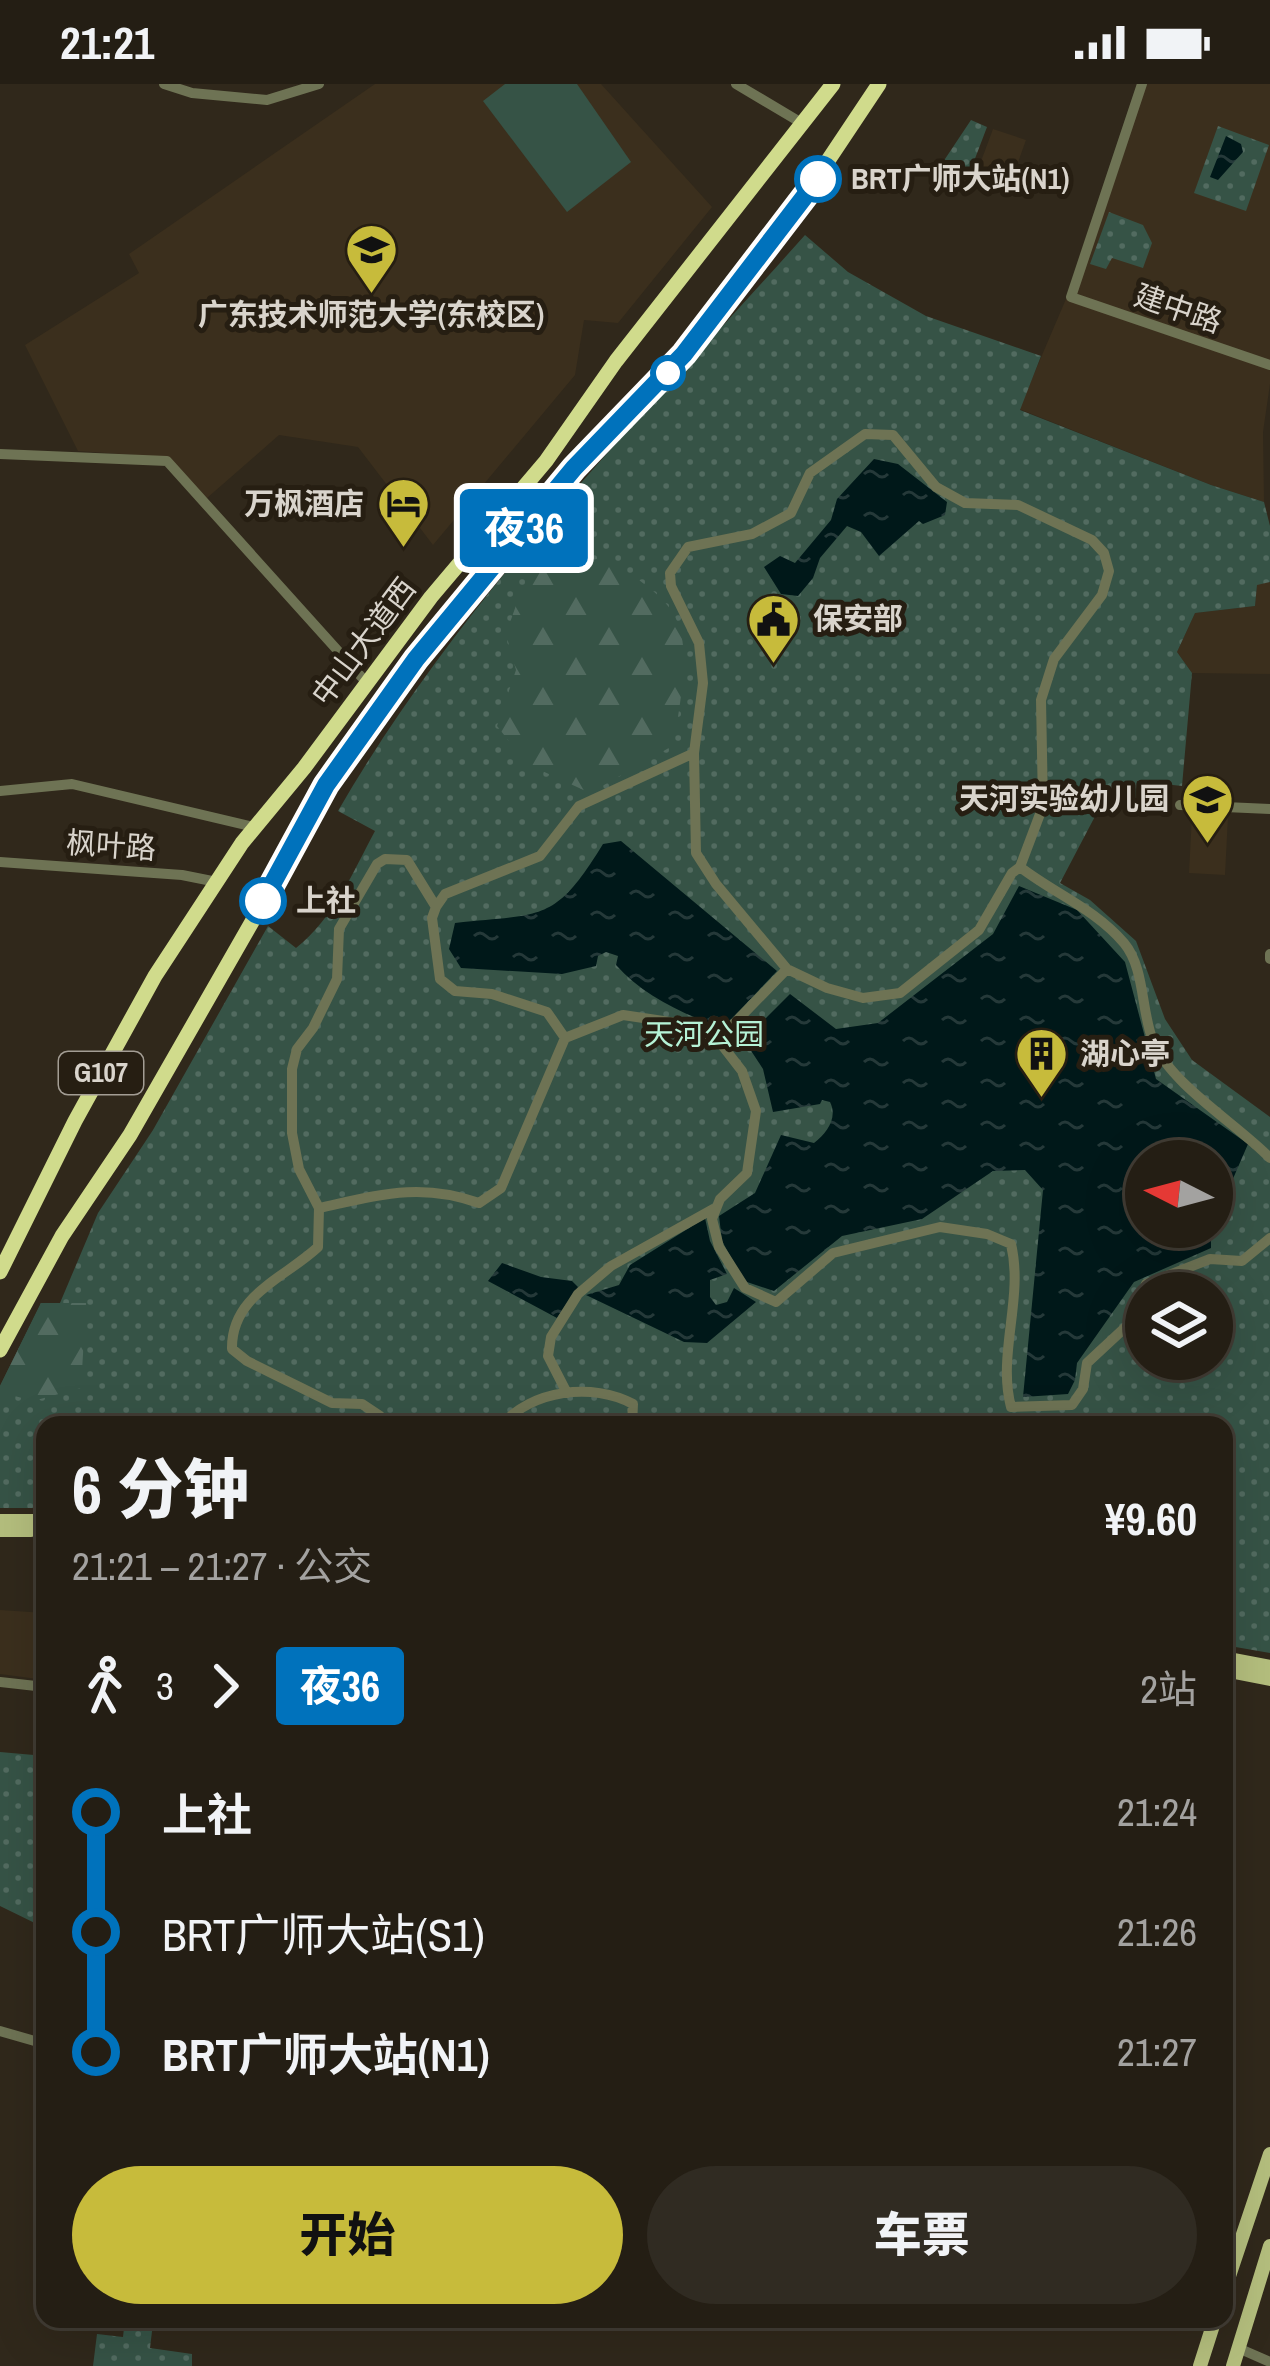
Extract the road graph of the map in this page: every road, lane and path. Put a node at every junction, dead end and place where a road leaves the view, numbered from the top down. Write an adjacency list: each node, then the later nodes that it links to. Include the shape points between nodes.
1 (164, 84): 2 (street, via 266,100)
2 (319, 84)
3 (736, 84): 7 (street)
4 (832, 84): 7 (highway, 中山大道西 / G107)
5 (879, 84): 28 (highway, 中山大道西 / G107, via 799,206 684,354 551,494 346,756)
6 (1142, 84): 8 (street, 建中路, via 1071,297)
7 (800, 122): 10 (highway, 中山大道西 / G107, via 545,461)
8 (1270, 365)
9 (0, 454): 10 (street, via 167,461)
10 (366, 682): 15 (highway, 中山大道西 / G107)
11 (694, 752): 17 (street, via 703,683 699,643 671,586 676,560 688,547 752,534 790,513 810,472 865,434 893,435 936,487 965,503 1018,505 1104,553 1102,595 1054,659 1041,700 1043,806); 19 (street, via 579,806 540,856 446,894); 20 (street, via 695,853)
12 (0, 791): 15 (street, via 72,784)
13 (1180, 805): 14 (street)
14 (1270, 809)
15 (254, 827): 18 (highway, 中山大道西 / G107)
16 (0, 862): 18 (street, 枫叶路)
17 (1020, 867): 20 (street, via 980,930 900,993 863,998); 23 (street, via 1078,902 1129,948 1154,1043 1183,1084)
18 (218, 882): 27 (highway, 中山大道西 / G107, via 155,976)
19 (436, 907): 21 (street, via 440,979 455,991 547,1012); 24 (street, via 407,860 385,859 339,929 337,980 297,1049 290,1086 299,1168)
20 (787, 969): 22 (street)
21 (565, 1038): 22 (street, via 623,1015 677,1023); 24 (street, via 502,1188 479,1203 407,1189)
22 (718, 1040): 25 (street, via 742,1071 756,1112 747,1173)
23 (1270, 1158)
24 (320, 1208): 30 (street, via 318,1247 263,1286 243,1310 232,1349 332,1403 362,1404)
25 (713, 1209): 26 (street, via 718,1247 745,1288 776,1302 833,1253 940,1228 1011,1244 1011,1407 1072,1405 1087,1363 1130,1323 1146,1284 1210,1259 1242,1262); 29 (street, via 611,1266 578,1294 548,1356)
26 (1270, 1238)
27 (0, 1272)
28 (0, 1350)
29 (568, 1393): 31 (street); 32 (street, via 611,1392 633,1404)
30 (380, 1416)
31 (510, 1416)
32 (632, 1416)
33 (0, 1521): 34 (main road)
34 (36, 1521)
35 (0, 1530): 36 (main road)
36 (36, 1530)
37 (1233, 1660): 38 (main road)
38 (1270, 1666)
39 (1233, 1672): 40 (main road)
40 (1270, 1679)
41 (0, 1682): 42 (street)
42 (36, 1687)
43 (0, 2031): 44 (street)
44 (36, 2041)
45 (1270, 2134): 47 (main road)
46 (1270, 2154): 47 (main road)
47 (1256, 2192): 49 (main road)
48 (1270, 2246): 51 (main road)
49 (1233, 2263)
50 (1212, 2328): 53 (main road)
51 (1238, 2348): 52 (street); 54 (main road)
52 (1270, 2362)
53 (1200, 2366)
54 (1233, 2366)

